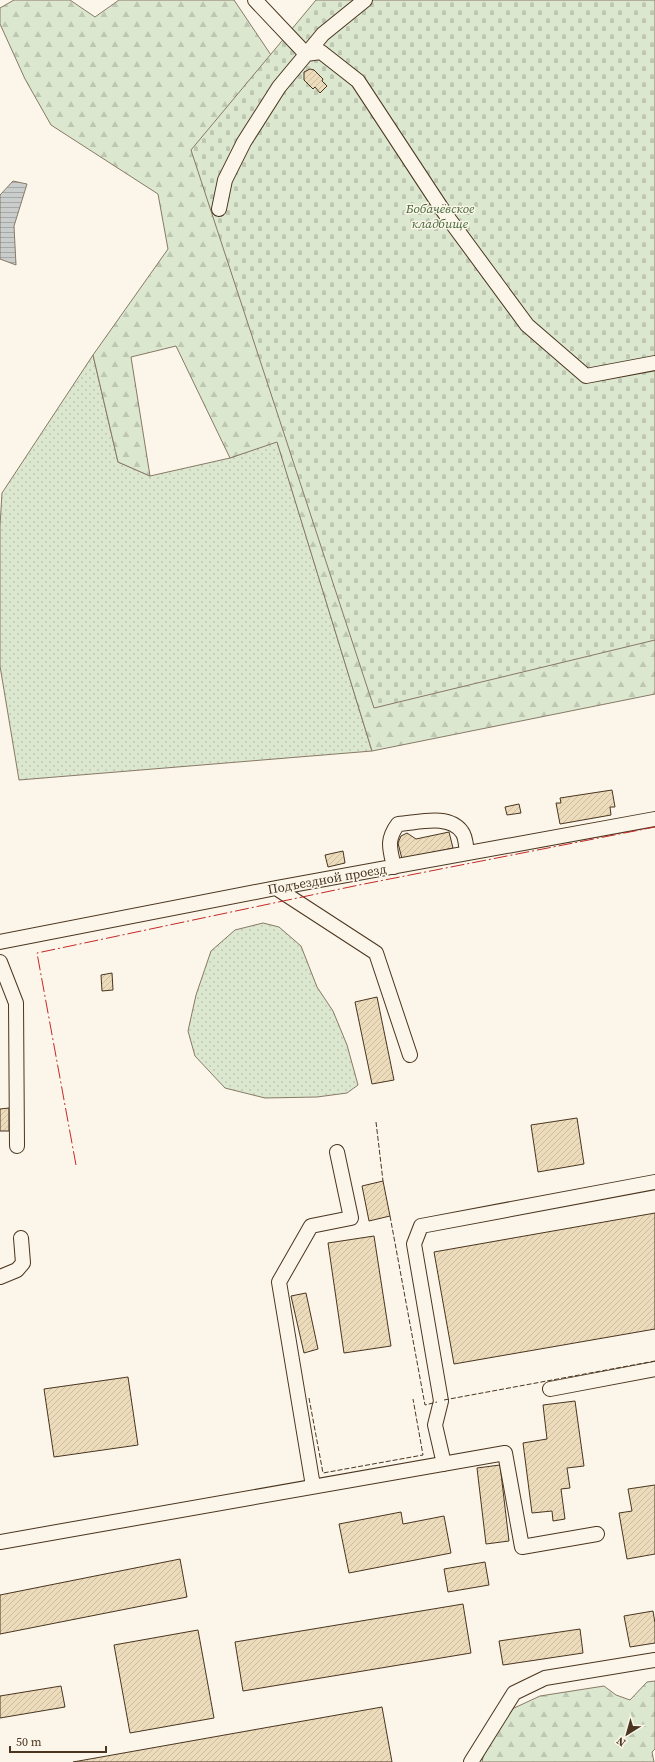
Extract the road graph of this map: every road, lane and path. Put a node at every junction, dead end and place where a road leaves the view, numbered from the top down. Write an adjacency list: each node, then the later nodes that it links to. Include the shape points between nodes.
1 (255, 0): 3 (street)
2 (365, 0): 3 (street, via 323,34)
3 (306, 54): 4 (street, via 279,87 244,142 225,180); 5 (street, via 322,52 358,80 446,215 527,325 586,376)
4 (220, 209)
5 (655, 363)
6 (655, 809): 8 (street)
7 (655, 819): 8 (street, Подъездной проезд)
8 (633, 823): 9 (street, Подъездной проезд)
9 (467, 853): 10 (street, Подъездной проезд); 10 (street, via 463,833 455,824 442,820 398,824 388,844)
10 (394, 867): 11 (street, Подъездной проезд)
11 (276, 888): 12 (street, Подъездной проезд); 14 (street, via 376,953)
12 (0, 942)
13 (0, 962): 15 (street, via 16,1003)
14 (410, 1055)
15 (17, 1146)
16 (337, 1152): 23 (street, via 351,1218 311,1226 279,1282)
17 (655, 1182): 22 (street, via 422,1226 414,1244 441,1401 435,1425)
18 (21, 1238): 19 (street, via 23,1263 17,1270)
19 (0, 1277)
20 (655, 1369): 21 (street)
21 (550, 1389)
22 (444, 1464): 23 (street); 24 (street, via 505,1453 522,1548)
23 (313, 1486): 25 (street)
24 (597, 1534)
25 (0, 1542)
26 (655, 1660): 27 (street, via 545,1678 514,1693)
27 (471, 1762)

